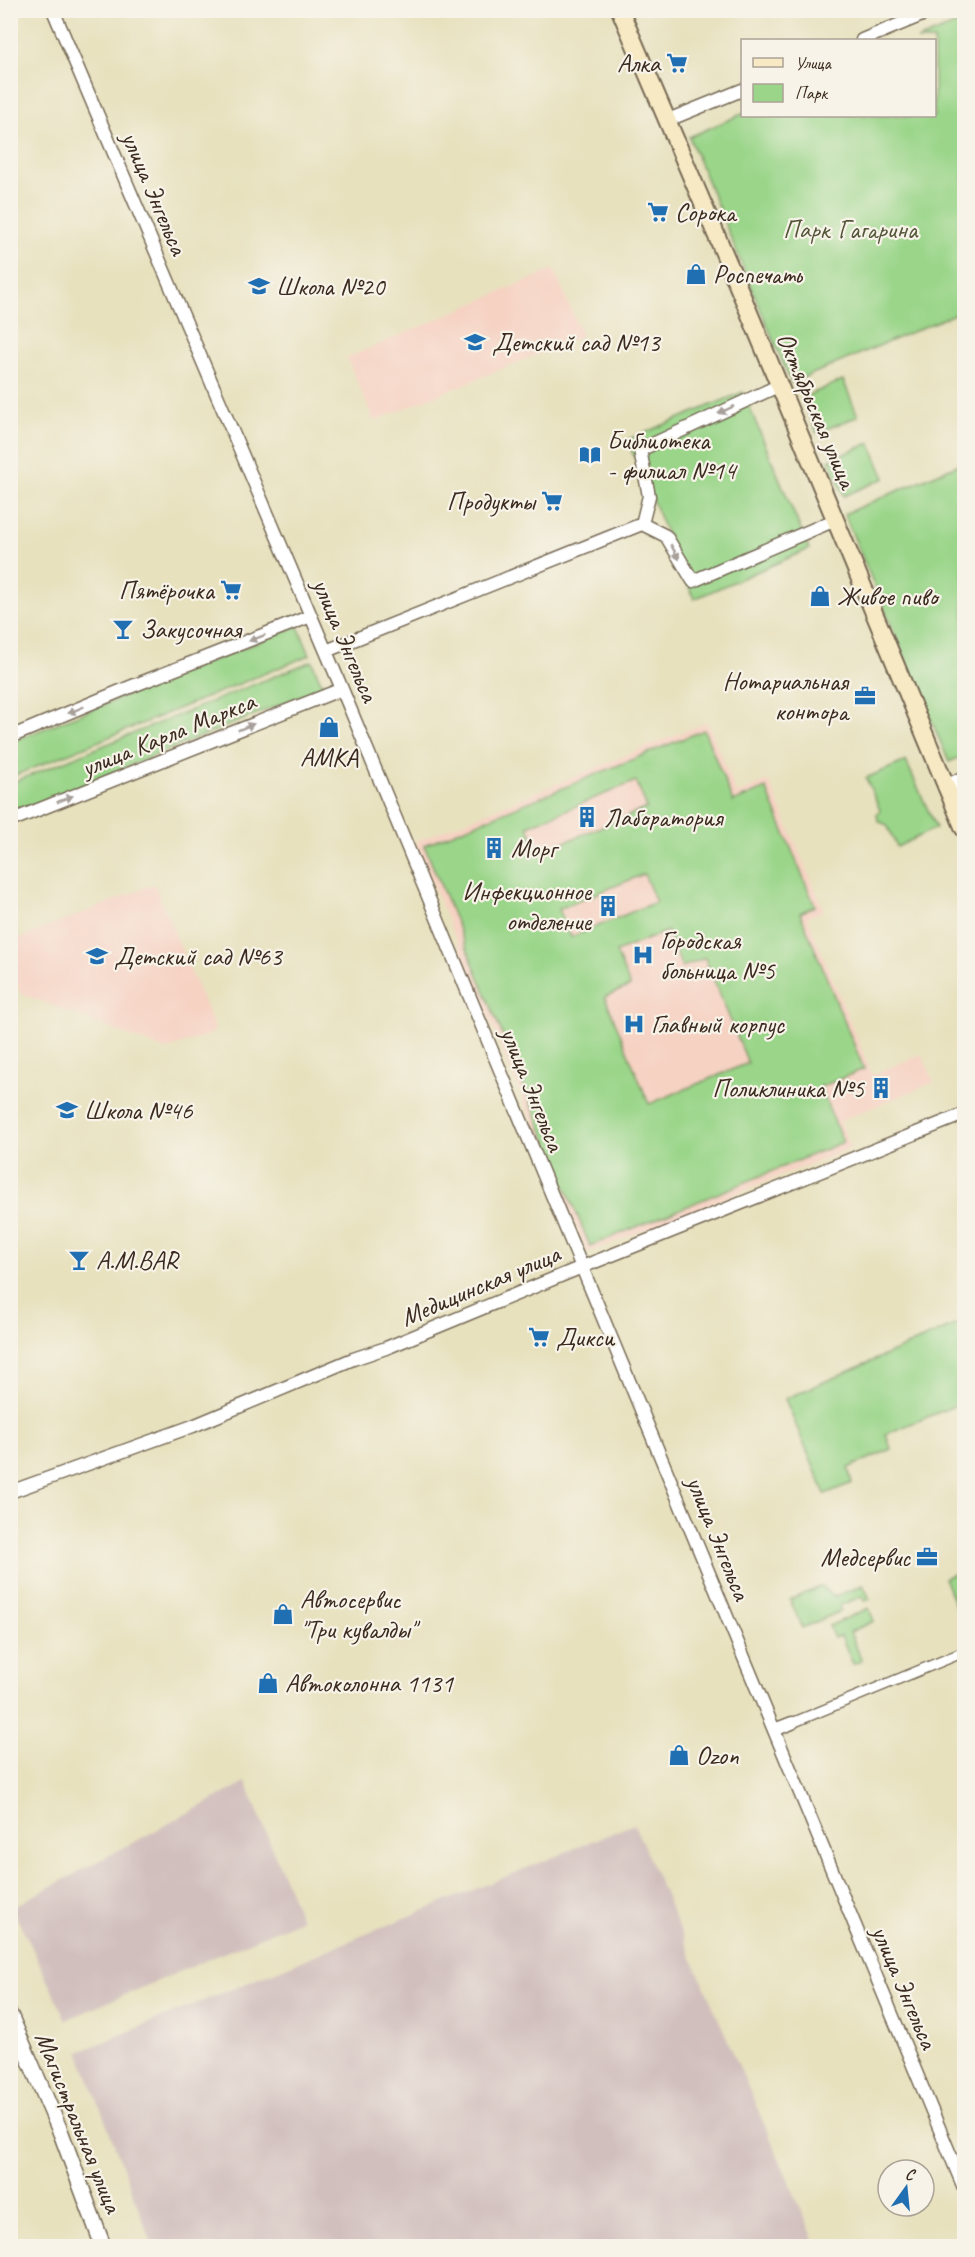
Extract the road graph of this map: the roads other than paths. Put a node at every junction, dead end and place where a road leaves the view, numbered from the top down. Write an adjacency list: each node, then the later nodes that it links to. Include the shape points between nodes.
1 (53, 10): 10 (street, улица Энгельса)
2 (620, 10): 6 (main road, Октябрьская улица)
3 (934, 10): 4 (street)
4 (864, 39)
5 (741, 90): 6 (street)
6 (668, 120): 7 (main road, Октябрьская улица)
7 (780, 385): 8 (main road, Октябрьская улица); 9 (street, one-way to 9, via 640,450 648,496)
8 (835, 520): 9 (street, one-way to 8, via 666,536 693,581); 15 (main road, Октябрьская улица)
9 (642, 524): 11 (street)
10 (311, 616): 11 (street, улица Энгельса); 13 (street, one-way to 13)
11 (326, 651): 12 (street, улица Энгельса)
12 (342, 689): 16 (street, улица Карла Маркса, one-way to 12); 19 (street, улица Энгельса)
13 (10, 737)
14 (964, 779): 15 (street)
15 (946, 787): 17 (main road, Октябрьская улица)
16 (10, 821)
17 (964, 829)
18 (964, 1114): 19 (street, Медицинская улица)
19 (582, 1266): 20 (street, Медицинская улица, via 230,1412); 23 (street, улица Энгельса)
20 (10, 1492)
21 (964, 1652): 22 (street)
22 (792, 1723): 23 (street)
23 (774, 1730): 25 (street, улица Энгельса)
24 (10, 2015): 26 (street, Магистральная улица, via 61,2133)
25 (964, 2188)
26 (103, 2247)

